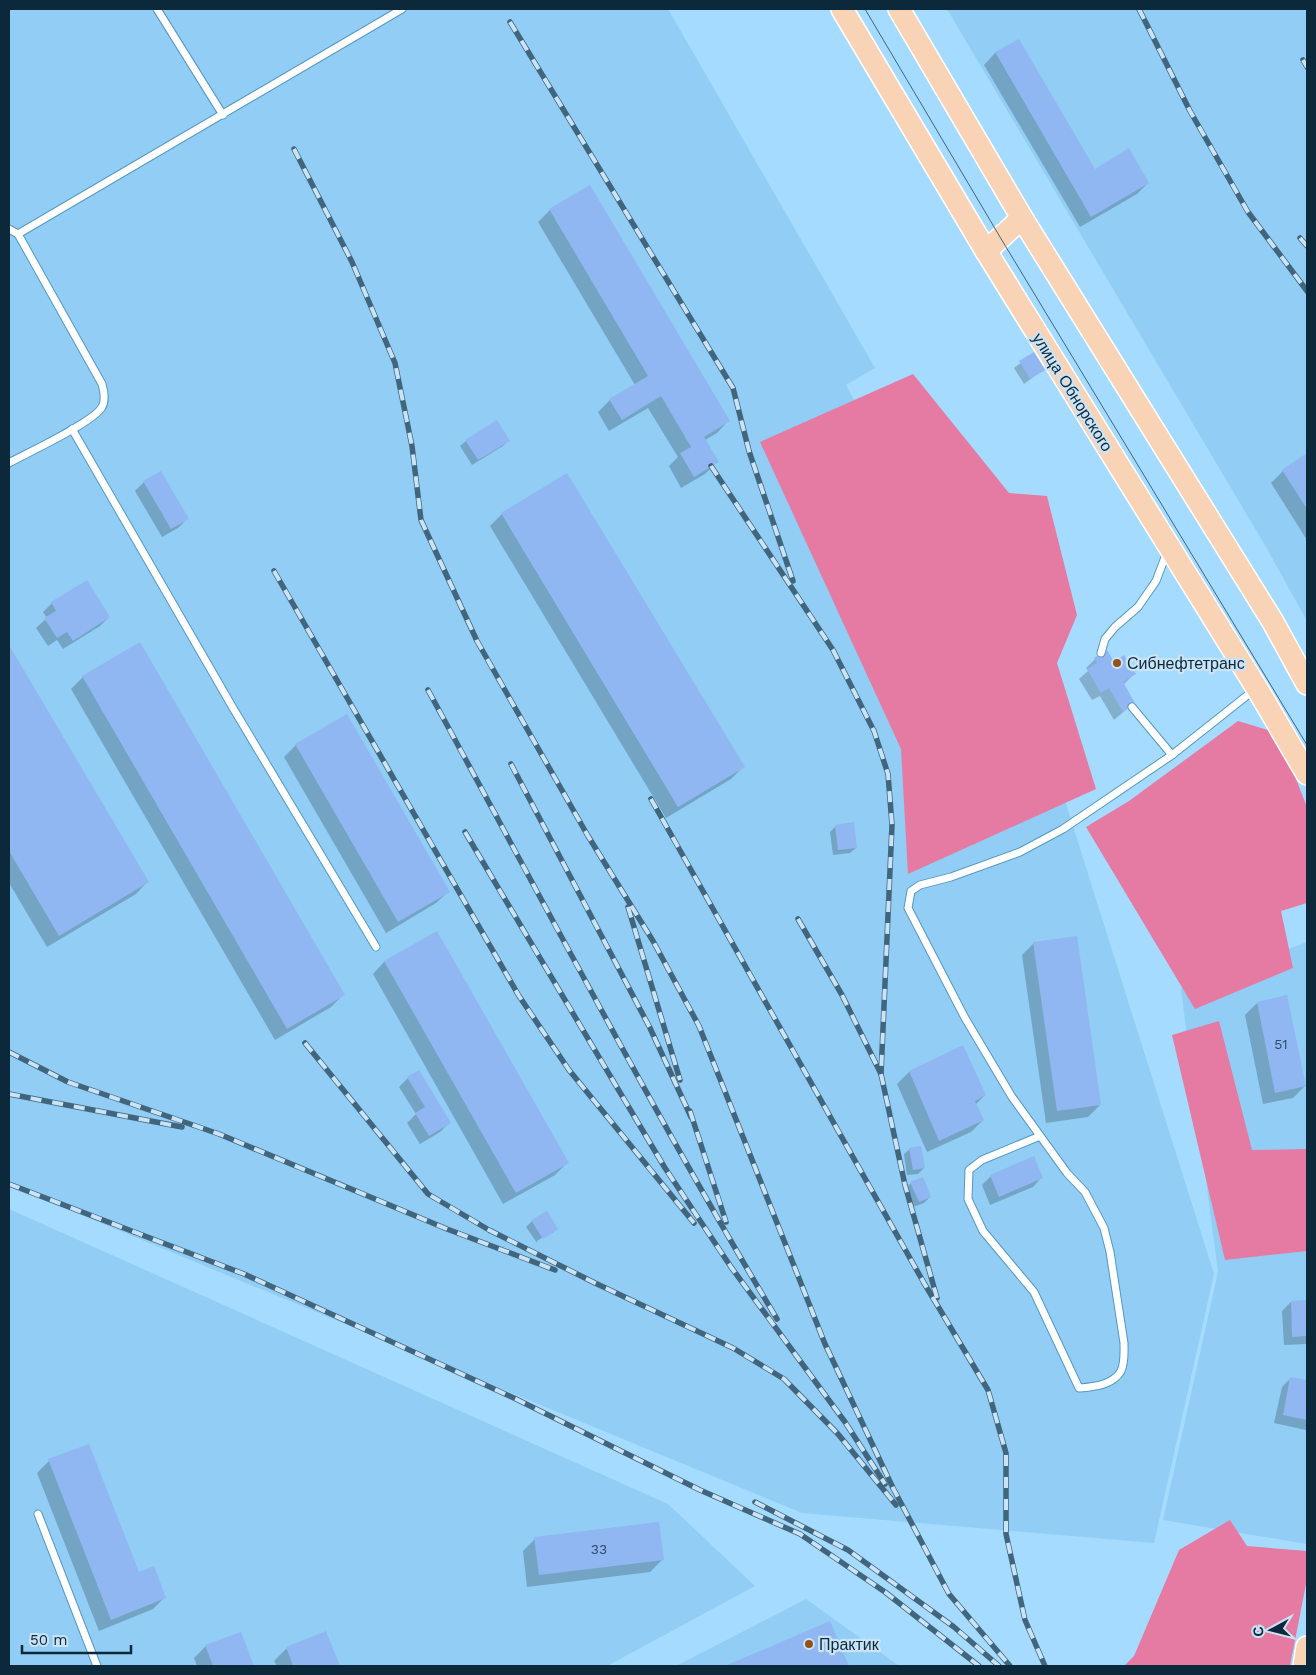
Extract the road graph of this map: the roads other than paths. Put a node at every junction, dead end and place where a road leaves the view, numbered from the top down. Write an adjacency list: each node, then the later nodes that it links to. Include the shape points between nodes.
1 (157, 9): 5 (lane)
2 (402, 9): 5 (lane)
3 (842, 9): 9 (main road, улица Обнорского)
4 (898, 9): 6 (main road)
5 (223, 115): 8 (lane)
6 (1022, 218): 9 (main road); 14 (main road, via 1273,622)
7 (9, 229): 8 (lane)
8 (18, 234): 10 (lane, via 102,384 103,407)
9 (986, 251): 12 (main road, улица Обнорского)
10 (72, 429): 11 (lane); 19 (lane)
11 (9, 463)
12 (1170, 547): 13 (lane, via 1156,581 1138,607 1105,639); 15 (main road, улица Обнорского)
13 (1101, 654)
14 (1307, 684)
15 (1258, 690): 17 (lane); 18 (main road, улица Обнорского)
16 (1132, 706): 17 (lane)
17 (1172, 755): 20 (lane, via 1063,829 1020,852 911,890 908,908 965,1018 1012,1097)
18 (1307, 774)
19 (376, 948)
20 (1040, 1136): 20 (lane, via 1085,1192 1104,1228 1110,1252 1124,1357 1122,1370 1111,1381 1096,1386 1079,1388 1034,1292 983,1231 968,1199 969,1170 982,1160)
21 (38, 1514): 23 (lane)
22 (1307, 1647): 24 (main road)
23 (97, 1666)
24 (1304, 1666)

